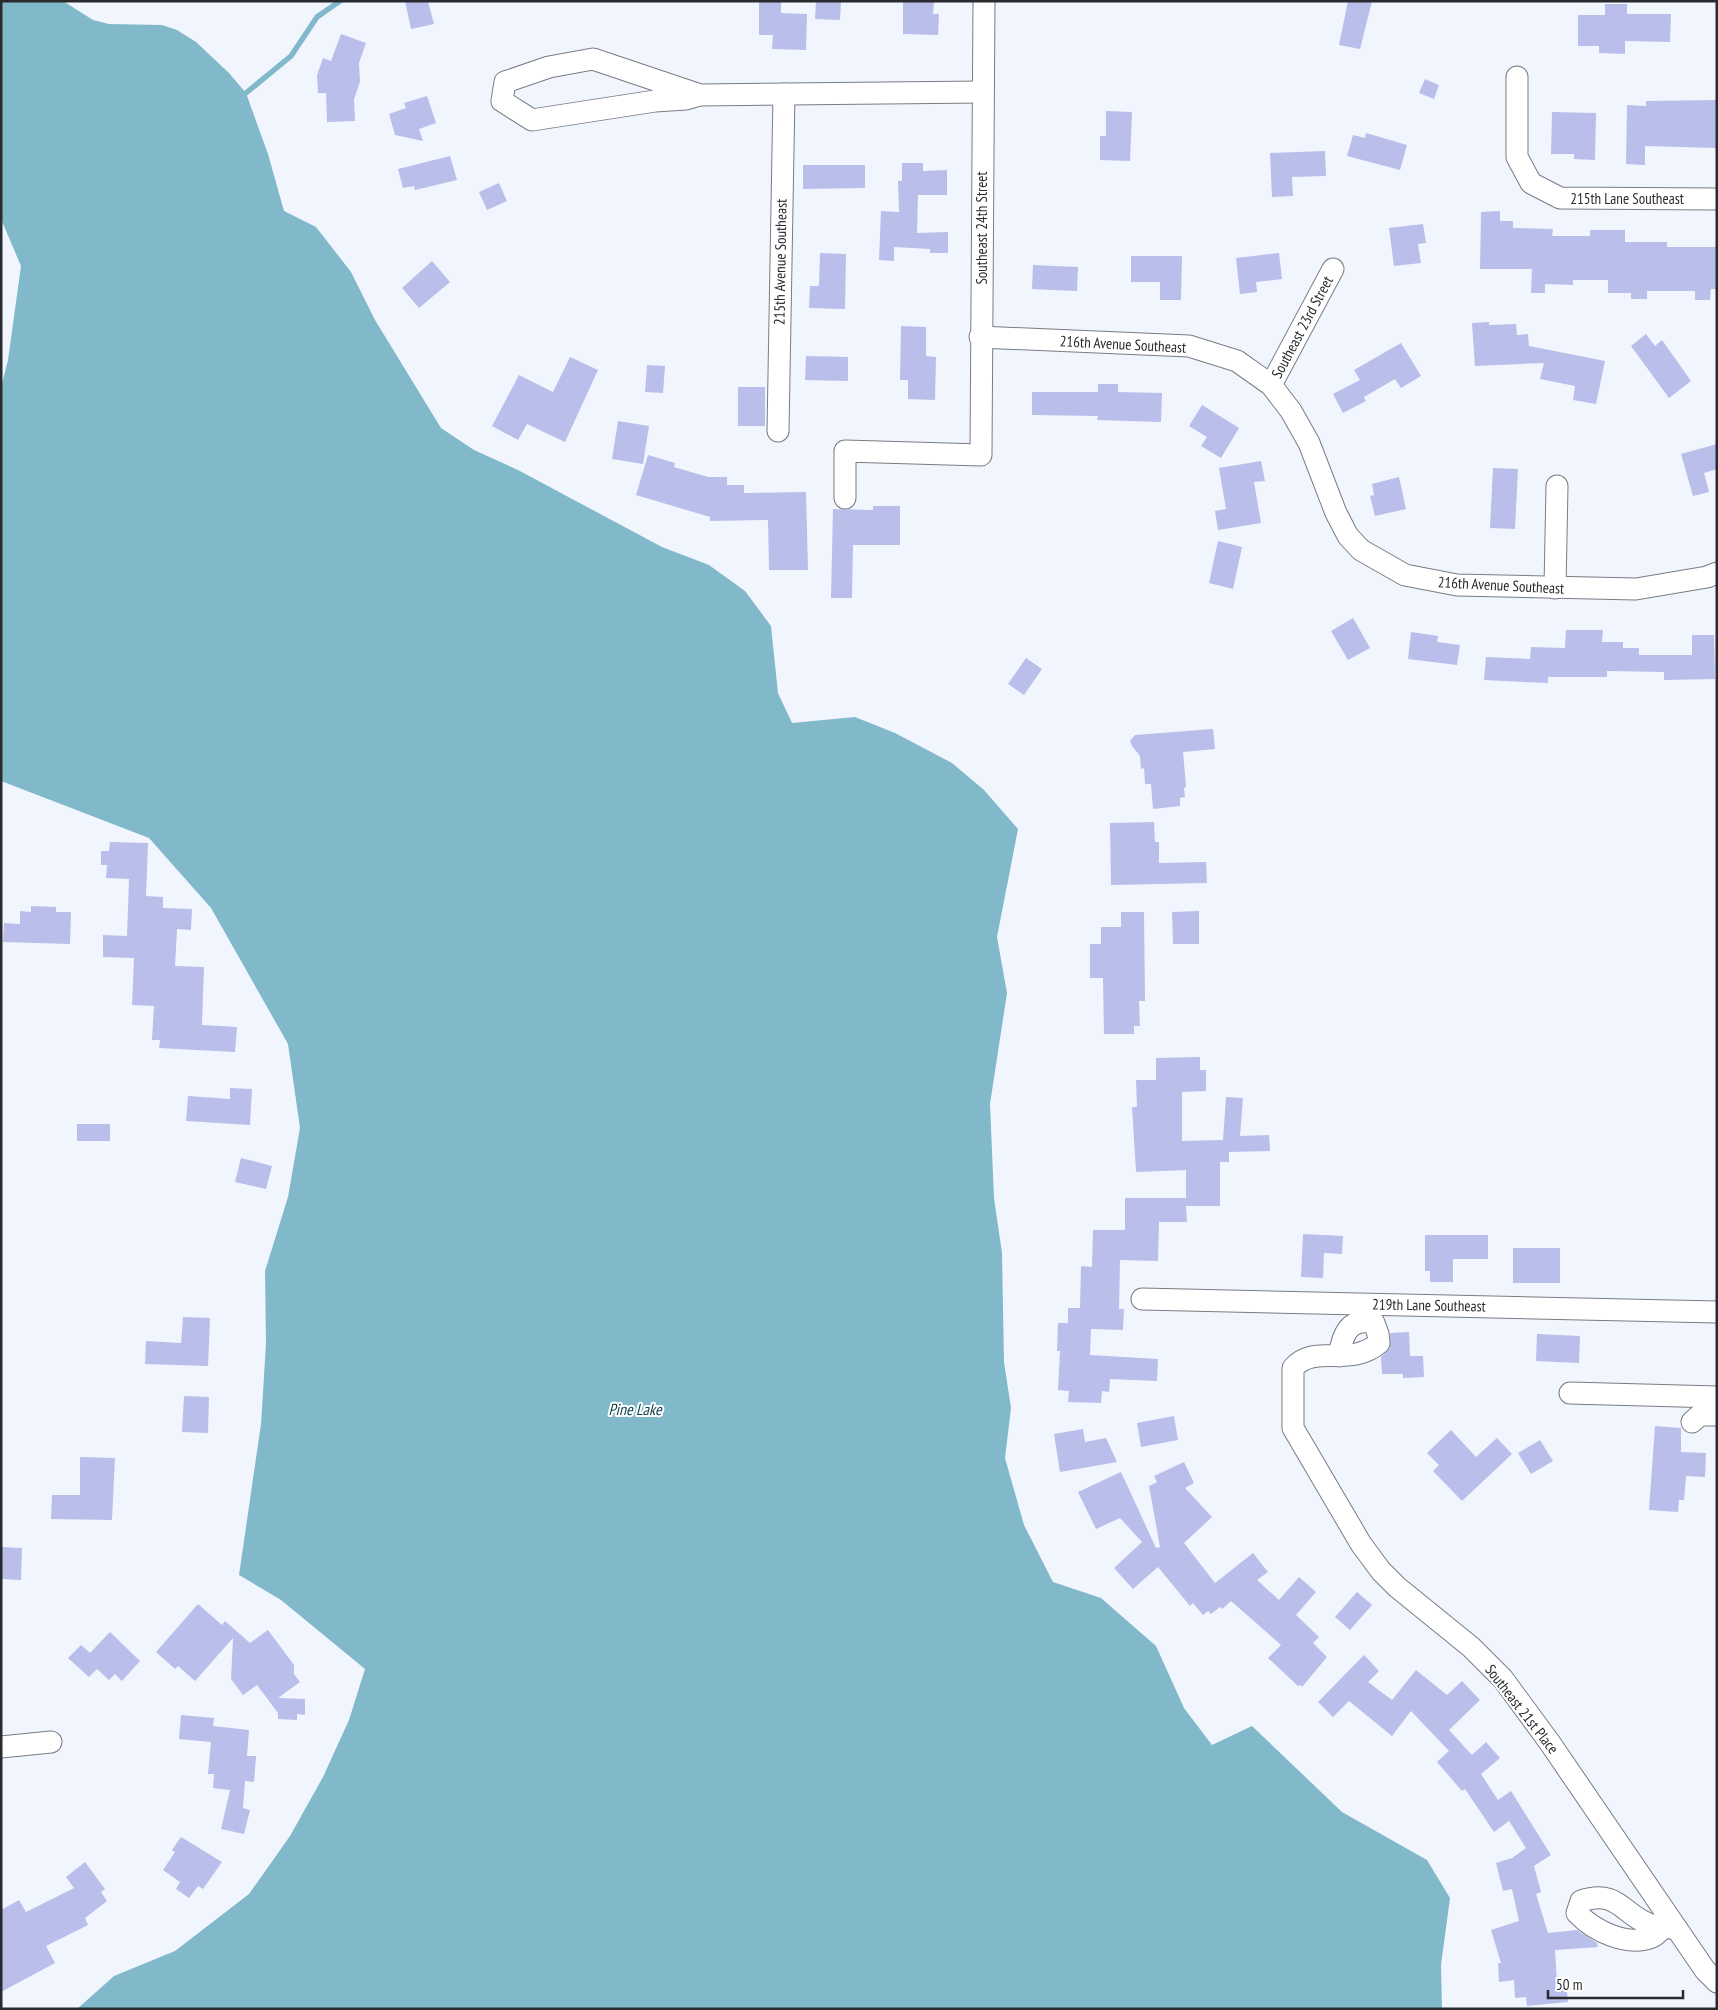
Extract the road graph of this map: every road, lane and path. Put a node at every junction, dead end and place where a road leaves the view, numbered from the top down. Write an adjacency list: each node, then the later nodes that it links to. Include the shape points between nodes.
1 (984, 1): 3 (street, Southeast 24th Street)
2 (1517, 76): 6 (street, 215th Lane Southeast, via 1517,157 1531,183 1560,198)
3 (982, 92): 5 (street); 8 (street, Southeast 24th Street)
4 (700, 94): 4 (street, via 593,59 549,67 505,82 502,101 532,120 686,99); 5 (street)
5 (784, 94): 10 (street, 215th Avenue Southeast)
6 (1717, 199)
7 (1333, 269): 9 (street, Southeast 23rd Street)
8 (980, 337): 9 (street, 216th Avenue Southeast, via 1189,346 1237,361); 12 (street, Southeast 24th Street, via 981,455 845,451)
9 (1271, 385): 14 (street, 216th Avenue Southeast, via 1309,443 1336,513 1348,536 1361,550 1405,574 1431,582)
10 (778, 431)
11 (1557, 486): 14 (street)
12 (845, 498)
13 (1717, 573): 14 (street, 216th Avenue Southeast, via 1636,589)
14 (1555, 588)
15 (1142, 1299): 16 (street, 219th Lane Southeast)
16 (1717, 1312)
17 (1339, 1356): 24 (street, Southeast 21st Place, via 1312,1356 1300,1360 1293,1368 1293,1428 1361,1544 1381,1571 1471,1647 1503,1679 1550,1743 1670,1928)
18 (1570, 1393): 19 (street)
19 (1717, 1397)
20 (1717, 1415): 21 (street, via 1700,1415)
21 (1692, 1422)
22 (51, 1742): 23 (street)
23 (1, 1747)
24 (1717, 1982)

